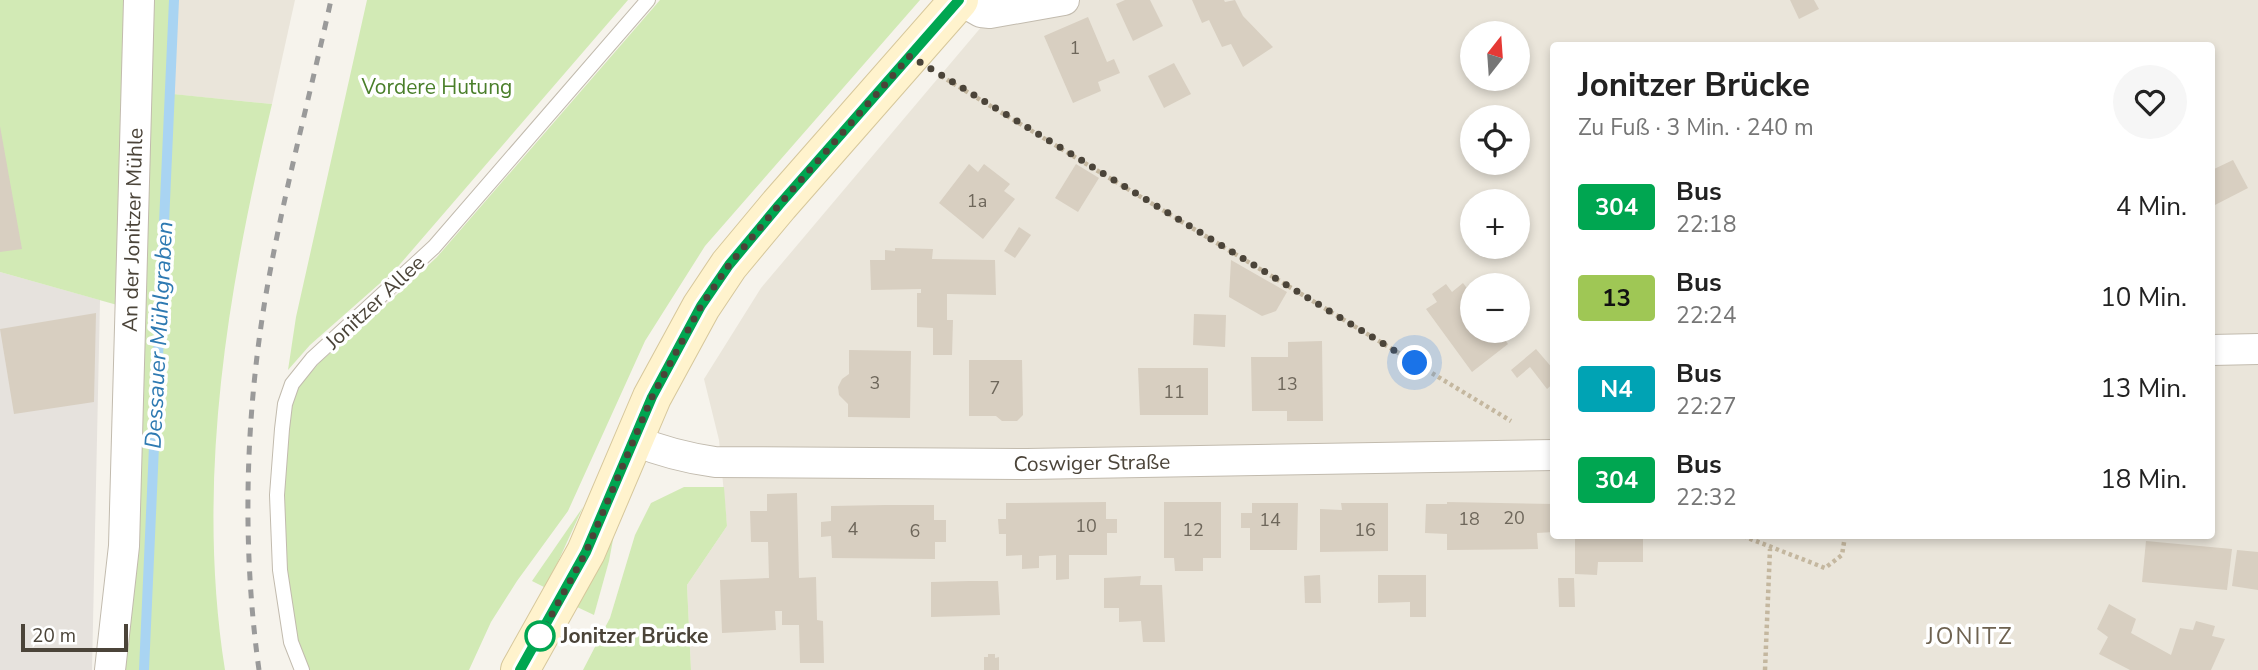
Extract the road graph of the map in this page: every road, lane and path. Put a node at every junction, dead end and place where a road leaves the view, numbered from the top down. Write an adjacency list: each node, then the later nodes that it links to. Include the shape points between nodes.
1 (138, 0): 14 (street, An der Jonitzer Mühle, via 124,546)
2 (648, 0): 15 (lane, Jonitzer Allee, via 434,247 312,359 292,384 282,429 280,570 291,642)
3 (959, 0): 4 (street, via 990,13); 5 (main road)
4 (1064, 0)
5 (910, 56): 8 (path); 9 (main road, via 729,265 701,306)
6 (2258, 349): 7 (street)
7 (2215, 350)
8 (1519, 425)
9 (633, 440): 10 (street, Coswiger Straße, via 689,459 715,462 1027,464); 16 (main road, via 586,552)
10 (1550, 455)
11 (1750, 539): 13 (path)
12 (1845, 539): 13 (path, via 1842,555 1825,568)
13 (1770, 548): 17 (path)
14 (110, 670)
15 (302, 670)
16 (520, 670)
17 (1765, 670)

